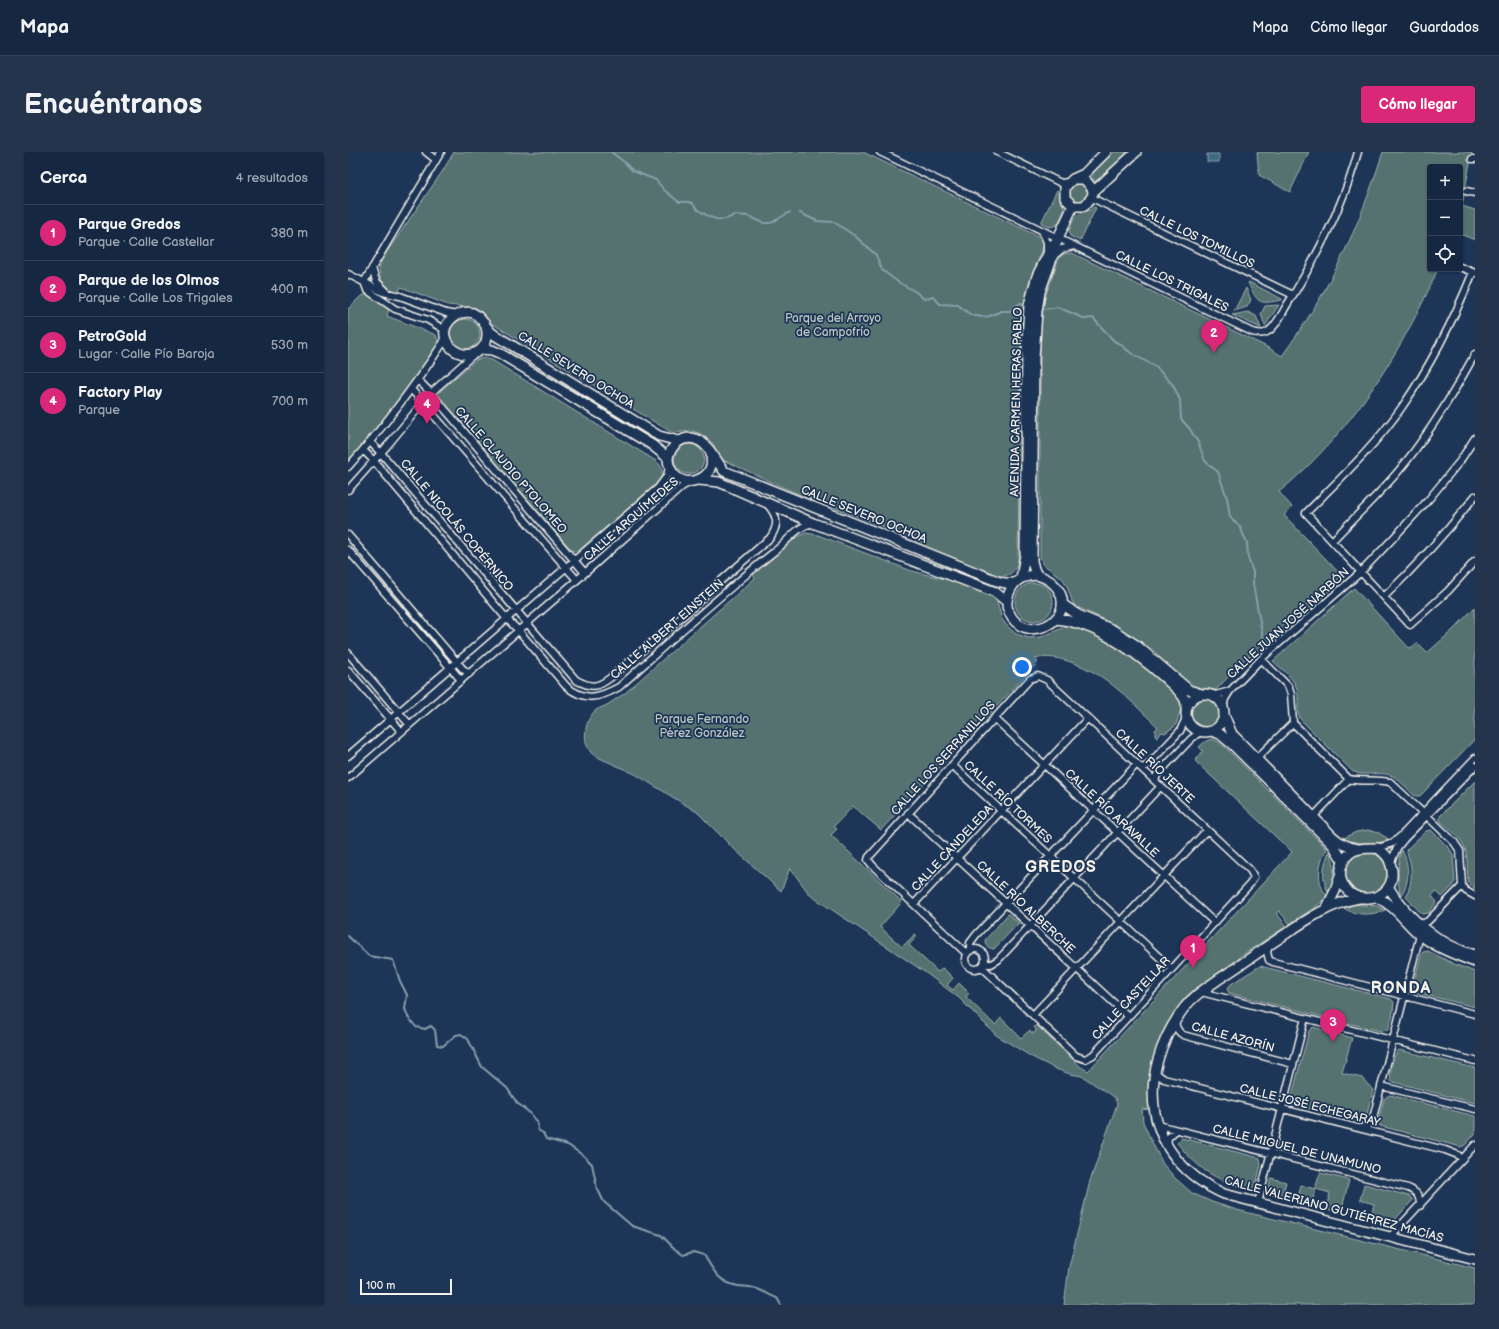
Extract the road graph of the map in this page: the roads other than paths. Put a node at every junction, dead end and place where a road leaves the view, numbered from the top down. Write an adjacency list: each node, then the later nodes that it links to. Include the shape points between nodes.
1 (426, 152): 8 (street)
2 (441, 152): 8 (street)
3 (880, 152): 14 (street)
4 (997, 152): 9 (street)
5 (1106, 152): 9 (main road, via 1084,174)
6 (1136, 152): 12 (main road)
7 (1358, 152): 24 (street, via 1334,219)
8 (436, 160): 18 (street)
9 (1067, 184): 12 (main road, via 1084,179 1092,187); 13 (main road, via 1065,198)
10 (1466, 191): 11 (street)
11 (1475, 193)
12 (1092, 195): 13 (main road, via 1084,206); 24 (street, CALLE LOS TOMILLOS)
13 (1073, 206): 15 (main road, AVENIDA CARMEN HERAS PABLO)
14 (1041, 230): 15 (street, via 1049,234); 17 (street, via 1046,237)
15 (1059, 234): 16 (street, CALLE LOS TRIGALES); 17 (main road, AVENIDA CARMEN HERAS PABLO)
16 (1075, 246): 17 (street, via 1062,249); 24 (street, CALLE LOS TRIGALES, via 1260,334 1267,332 1274,325)
17 (1049, 257): 58 (main road, AVENIDA CARMEN HERAS PABLO, via 1040,292 1035,332 1032,562); 60 (main road, AVENIDA CARMEN HERAS PABLO, via 1037,276 1031,295 1028,320 1026,541 1025,563)
18 (372, 268): 22 (street); 23 (street, via 376,281)
19 (1463, 268): 20 (street)
20 (1474, 273): 51 (street, via 1448,327 1402,408 1341,478 1306,513)
21 (348, 274): 22 (street)
22 (364, 282): 23 (street); 25 (street, via 367,290)
23 (392, 295): 25 (street); 26 (street)
24 (1293, 295)
25 (389, 304): 28 (street)
26 (456, 314): 27 (main road, via 473,313); 28 (main road)
27 (485, 324): 30 (main road, via 488,333 486,342); 37 (main road, CALLE SEVERO OCHOA, via 508,343 659,436)
28 (445, 330): 29 (main road)
29 (445, 340): 30 (main road, via 452,350 462,355); 32 (street)
30 (477, 352): 34 (street); 43 (main road, CALLE SEVERO OCHOA, via 492,350 501,354 652,445)
31 (1475, 354): 51 (street, via 1439,415 1413,452 1396,474)
32 (418, 380): 33 (street); 34 (street, CALLE CLAUDIO PTOLOMEO)
33 (411, 389): 35 (street, CALLE CLAUDIO PTOLOMEO); 38 (street)
34 (431, 393): 35 (street); 53 (street, CALLE CLAUDIO PTOLOMEO)
35 (422, 403): 40 (street); 55 (street, CALLE CLAUDIO PTOLOMEO)
36 (1475, 438): 56 (street, CALLE JUAN JOSÉ NARBÓN, via 1429,499)
37 (679, 441): 41 (main road, via 688,438 698,439); 43 (main road, via 670,452)
38 (370, 442): 39 (street); 40 (street, CALLE NICOLÁS COPÉRNICO)
39 (363, 450): 42 (street, CALLE NICOLÁS COPÉRNICO); 44 (street)
40 (381, 453): 42 (street); 64 (street, CALLE NICOLÁS COPÉRNICO)
41 (711, 453): 45 (main road, via 711,467 707,474); 60 (main road, CALLE SEVERO OCHOA, via 724,471 998,581)
42 (374, 461): 46 (street); 65 (street, CALLE NICOLÁS COPÉRNICO)
43 (669, 462): 45 (main road, via 678,478); 53 (street, CALLE ARQUÍMEDES, via 667,476 658,488)
44 (348, 467)
45 (696, 481): 48 (main road, CALLE SEVERO OCHOA, via 719,482); 57 (street, CALLE ARQUÍMEDES, via 683,486)
46 (348, 490)
47 (1475, 496): 61 (street, via 1417,566)
48 (765, 502): 49 (main road, CALLE SEVERO OCHOA); 67 (street, CALLE ALBERT EINSTEIN, via 775,513 777,523 770,538 691,609 601,684 592,686 576,680)
49 (813, 523): 62 (main road, CALLE SEVERO OCHOA, via 991,591); 68 (street, CALLE ALBERT EINSTEIN, via 797,529 784,544 619,687 601,696 582,696 573,692)
50 (348, 535): 71 (street)
51 (1332, 541): 56 (street)
52 (348, 550): 72 (street)
53 (574, 561): 55 (street, CALLE ARQUÍMEDES); 57 (street, CALLE ARQUÍMEDES)
54 (1475, 562): 61 (street, via 1448,591 1410,625)
55 (566, 568): 59 (street); 64 (street, CALLE ARQUÍMEDES)
56 (1361, 572): 61 (street); 70 (street, CALLE JUAN JOSÉ NARBÓN)
57 (585, 573): 59 (street, CALLE ARQUÍMEDES)
58 (1037, 575): 60 (main road); 63 (main road, via 1046,577 1056,586)
59 (577, 580): 67 (street, CALLE ARQUÍMEDES)
60 (1018, 581): 62 (main road, via 1011,589)
61 (1384, 597)
62 (1007, 602): 66 (main road, via 1013,620 1026,628 1045,627)
63 (1062, 604): 66 (main road); 78 (main road, via 1078,615 1113,630 1136,645 1189,690)
64 (516, 611): 65 (street, CALLE ARQUÍMEDES); 67 (street)
65 (506, 618): 68 (street); 71 (street, CALLE ARQUÍMEDES)
66 (1056, 619): 82 (main road, via 1075,622 1095,630 1132,651 1179,691 1185,700)
67 (527, 623): 68 (street, CALLE ARQUÍMEDES)
68 (518, 630): 74 (street, CALLE ARQUÍMEDES)
69 (348, 653): 81 (street)
70 (1261, 659): 77 (street, CALLE JUAN JOSÉ NARBÓN); 86 (street, via 1288,686)
71 (457, 661): 72 (street, CALLE ARQUÍMEDES); 74 (street)
72 (450, 666): 76 (street); 81 (street, CALLE ARQUÍMEDES)
73 (348, 670): 85 (street)
74 (468, 674): 76 (street, CALLE ARQUÍMEDES)
75 (1038, 676): 83 (street, CALLE LOS SERRANILLOS, via 1030,679); 84 (street, CALLE RÍO JERTE, via 1047,680)
76 (460, 680): 87 (street, CALLE ARQUÍMEDES)
77 (1230, 690): 79 (street, CALLE JUAN JOSÉ NARBÓN); 80 (street, CALLE JUAN JOSÉ NARBÓN, via 1225,699)
78 (1201, 694): 79 (main road); 82 (main road, via 1190,701)
79 (1212, 696): 80 (main road, via 1218,700)
80 (1223, 712): 89 (main road, via 1220,725); 93 (main road, via 1232,734)
81 (399, 713): 85 (street, CALLE ARQUÍMEDES); 87 (street)
82 (1186, 713): 90 (main road, via 1190,726); 96 (street, via 1180,731 1147,766)
83 (994, 718): 94 (street, CALLE LOS SERRANILLOS); 95 (street, CALLE RÍO ARAVALLE)
84 (1088, 718): 95 (street, CALLE CANDELEDA); 96 (street, CALLE RÍO JERTE)
85 (391, 720): 88 (street); 91 (street, CALLE ARQUÍMEDES)
86 (1293, 723): 93 (street); 99 (street)
87 (409, 724): 88 (street, CALLE ARQUÍMEDES)
88 (401, 731): 98 (street, CALLE ARQUÍMEDES)
89 (1211, 731): 90 (main road); 113 (main road, via 1220,734 1232,745 1333,845)
90 (1200, 732): 100 (street)
91 (348, 756)
92 (1475, 758): 105 (street)
93 (1256, 759): 106 (main road)
94 (952, 765): 103 (street, CALLE RÍO TORMES); 104 (street, CALLE LOS SERRANILLOS)
95 (1044, 765): 102 (street, CALLE RÍO ARAVALLE); 103 (street, CALLE CANDELEDA)
96 (1139, 766): 100 (street, CALLE RÍO JERTE); 102 (street)
97 (1475, 766): 105 (street)
98 (349, 774)
99 (1350, 779): 105 (street, via 1390,782); 106 (street)
100 (1155, 781): 101 (street, CALLE RÍO JERTE)
101 (1161, 786): 107 (street, CALLE RÍO JERTE); 108 (street)
102 (1094, 810): 108 (street, CALLE RÍO ARAVALLE); 111 (street)
103 (1001, 811): 111 (street, CALLE RÍO TORMES); 112 (street, CALLE CANDELEDA)
104 (908, 813): 112 (street, CALLE RÍO ALBERCHE); 125 (street, CALLE LOS SERRANILLOS, via 868,860)
105 (1425, 814): 109 (street, via 1393,843); 114 (street, via 1397,848); 119 (street, via 1460,851)
106 (1314, 816): 110 (main road, via 1342,844)
107 (1207, 830): 115 (street); 117 (street, CALLE RÍO JERTE, via 1250,870)
108 (1118, 832): 115 (street, CALLE RÍO ARAVALLE); 118 (street)
109 (1378, 848): 110 (main road); 114 (main road)
110 (1358, 849): 113 (main road)
111 (1050, 856): 118 (street, CALLE RÍO TORMES); 124 (street)
112 (957, 858): 124 (street, CALLE RÍO ALBERCHE); 125 (street, CALLE CANDELEDA)
113 (1343, 861): 116 (main road)
114 (1391, 862): 120 (main road, via 1392,876)
115 (1164, 875): 127 (street); 128 (street, CALLE RÍO ARAVALLE)
116 (1341, 875): 123 (main road, via 1347,889); 126 (main road)
117 (1254, 877): 128 (street, CALLE CASTELLAR)
118 (1074, 879): 127 (street, CALLE RÍO TORMES); 130 (street)
119 (1462, 886): 121 (street); 129 (street, via 1428,921)
120 (1389, 888): 122 (main road); 129 (main road, via 1399,905)
121 (1475, 896)
122 (1376, 897): 123 (main road); 131 (main road, via 1394,908)
123 (1359, 898): 126 (main road, CALLE VALERIANO GUTIÉRREZ MACÍAS)
124 (1006, 903): 130 (street, CALLE RÍO ALBERCHE); 133 (street, via 972,940)
125 (914, 904): 133 (street)
126 (1327, 908): 132 (main road, CALLE VALERIANO GUTIÉRREZ MACÍAS)
127 (1121, 922): 137 (street); 138 (street, CALLE RÍO TORMES)
128 (1215, 923): 138 (street, CALLE CASTELLAR)
129 (1420, 925): 134 (main road, via 1448,944)
130 (1030, 926): 136 (street, via 998,960); 137 (street, CALLE RÍO ALBERCHE)
131 (1420, 934): 135 (main road, via 1446,950); 140 (street)
132 (1269, 946): 139 (main road, CALLE VALERIANO GUTIÉRREZ MACÍAS); 140 (street, via 1269,960 1273,962)
133 (968, 952): 136 (street, via 975,949 982,952 985,959); 136 (street, via 966,961 969,967 975,969)
134 (1475, 955)
135 (1475, 962)
136 (983, 966): 142 (street)
137 (1077, 969): 142 (street); 143 (street, CALLE RÍO ALBERCHE)
138 (1172, 969): 143 (street, CALLE CASTELLAR)
139 (1201, 992): 144 (street); 145 (main road, CALLE VALERIANO GUTIÉRREZ MACÍAS)
140 (1404, 996): 141 (street); 146 (street)
141 (1475, 1014)
142 (1033, 1015): 143 (street, CALLE CASTELLAR, via 1076,1056 1085,1059 1093,1055)
143 (1128, 1016)
144 (1305, 1018): 146 (street); 148 (street)
145 (1174, 1022): 148 (street, CALLE AZORÍN, via 1179,1033 1183,1035); 149 (main road, CALLE VALERIANO GUTIÉRREZ MACÍAS)
146 (1393, 1040): 147 (street); 150 (street)
147 (1475, 1061)
148 (1293, 1064): 151 (street)
149 (1155, 1069): 151 (street, CALLE JOSÉ ECHEGARAY, via 1164,1079); 153 (main road, CALLE VALERIANO GUTIÉRREZ MACÍAS, via 1153,1099)
150 (1381, 1086): 152 (street); 154 (street, via 1372,1122)
151 (1282, 1109): 154 (street, CALLE JOSÉ ECHEGARAY); 158 (street)
152 (1475, 1109)
153 (1158, 1125): 155 (street, CALLE MIGUEL DE UNAMUNO); 157 (main road, CALLE VALERIANO GUTIÉRREZ MACÍAS)
154 (1360, 1129): 159 (street, CALLE JOSÉ ECHEGARAY, via 1445,1150)
155 (1176, 1130): 157 (street, via 1168,1138); 158 (street, CALLE MIGUEL DE UNAMUNO)
156 (1475, 1145): 159 (street)
157 (1167, 1146): 160 (main road, CALLE VALERIANO GUTIÉRREZ MACÍAS, via 1181,1165 1201,1182 1224,1194)
158 (1270, 1154): 160 (street); 161 (street, CALLE MIGUEL DE UNAMUNO, via 1408,1188 1416,1192)
159 (1462, 1159): 161 (street)
160 (1258, 1203): 162 (main road, CALLE VALERIANO GUTIÉRREZ MACÍAS)
161 (1420, 1206): 162 (street)
162 (1390, 1237): 163 (main road, CALLE VALERIANO GUTIÉRREZ MACÍAS)
163 (1475, 1259)

